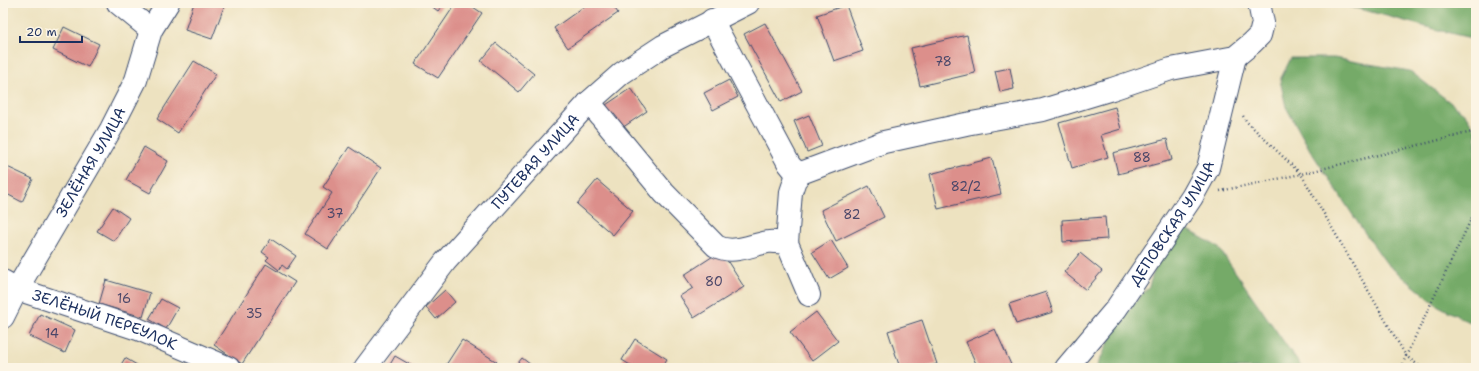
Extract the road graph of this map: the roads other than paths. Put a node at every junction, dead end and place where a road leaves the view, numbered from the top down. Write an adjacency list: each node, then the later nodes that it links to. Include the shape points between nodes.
1 (118, 3): 6 (street)
2 (168, 3): 6 (street, ЗЕЛЁНАЯ УЛИЦА)
3 (748, 3): 5 (street, ПУТЕВАЯ УЛИЦА)
4 (1259, 3): 7 (street, via 1264,23 1260,35)
5 (712, 20): 8 (street, ПУТЕВАЯ УЛИЦА, via 651,53 622,73); 9 (street, via 788,164)
6 (151, 30): 11 (street, ЗЕЛЁНАЯ УЛИЦА, via 136,80 111,129)
7 (1235, 57): 9 (street, via 1171,69 1043,110 884,142); 16 (street, ДЕПОВСКАЯ УЛИЦА, via 1208,168 1192,197 1116,309)
8 (589, 102): 10 (street, via 664,193 716,246 730,251 770,242); 15 (street, ПУТЕВАЯ УЛИЦА, via 445,262)
9 (801, 173): 10 (street, via 795,180 791,192)
10 (787, 243): 12 (street)
11 (10, 285): 13 (street, ЗЕЛЁНАЯ УЛИЦА); 14 (street, ЗЕЛЁНЫЙ ПЕРЕУЛОК, via 138,329)
12 (809, 295)
13 (3, 317)
14 (229, 368)
15 (365, 368)
16 (1066, 368)

